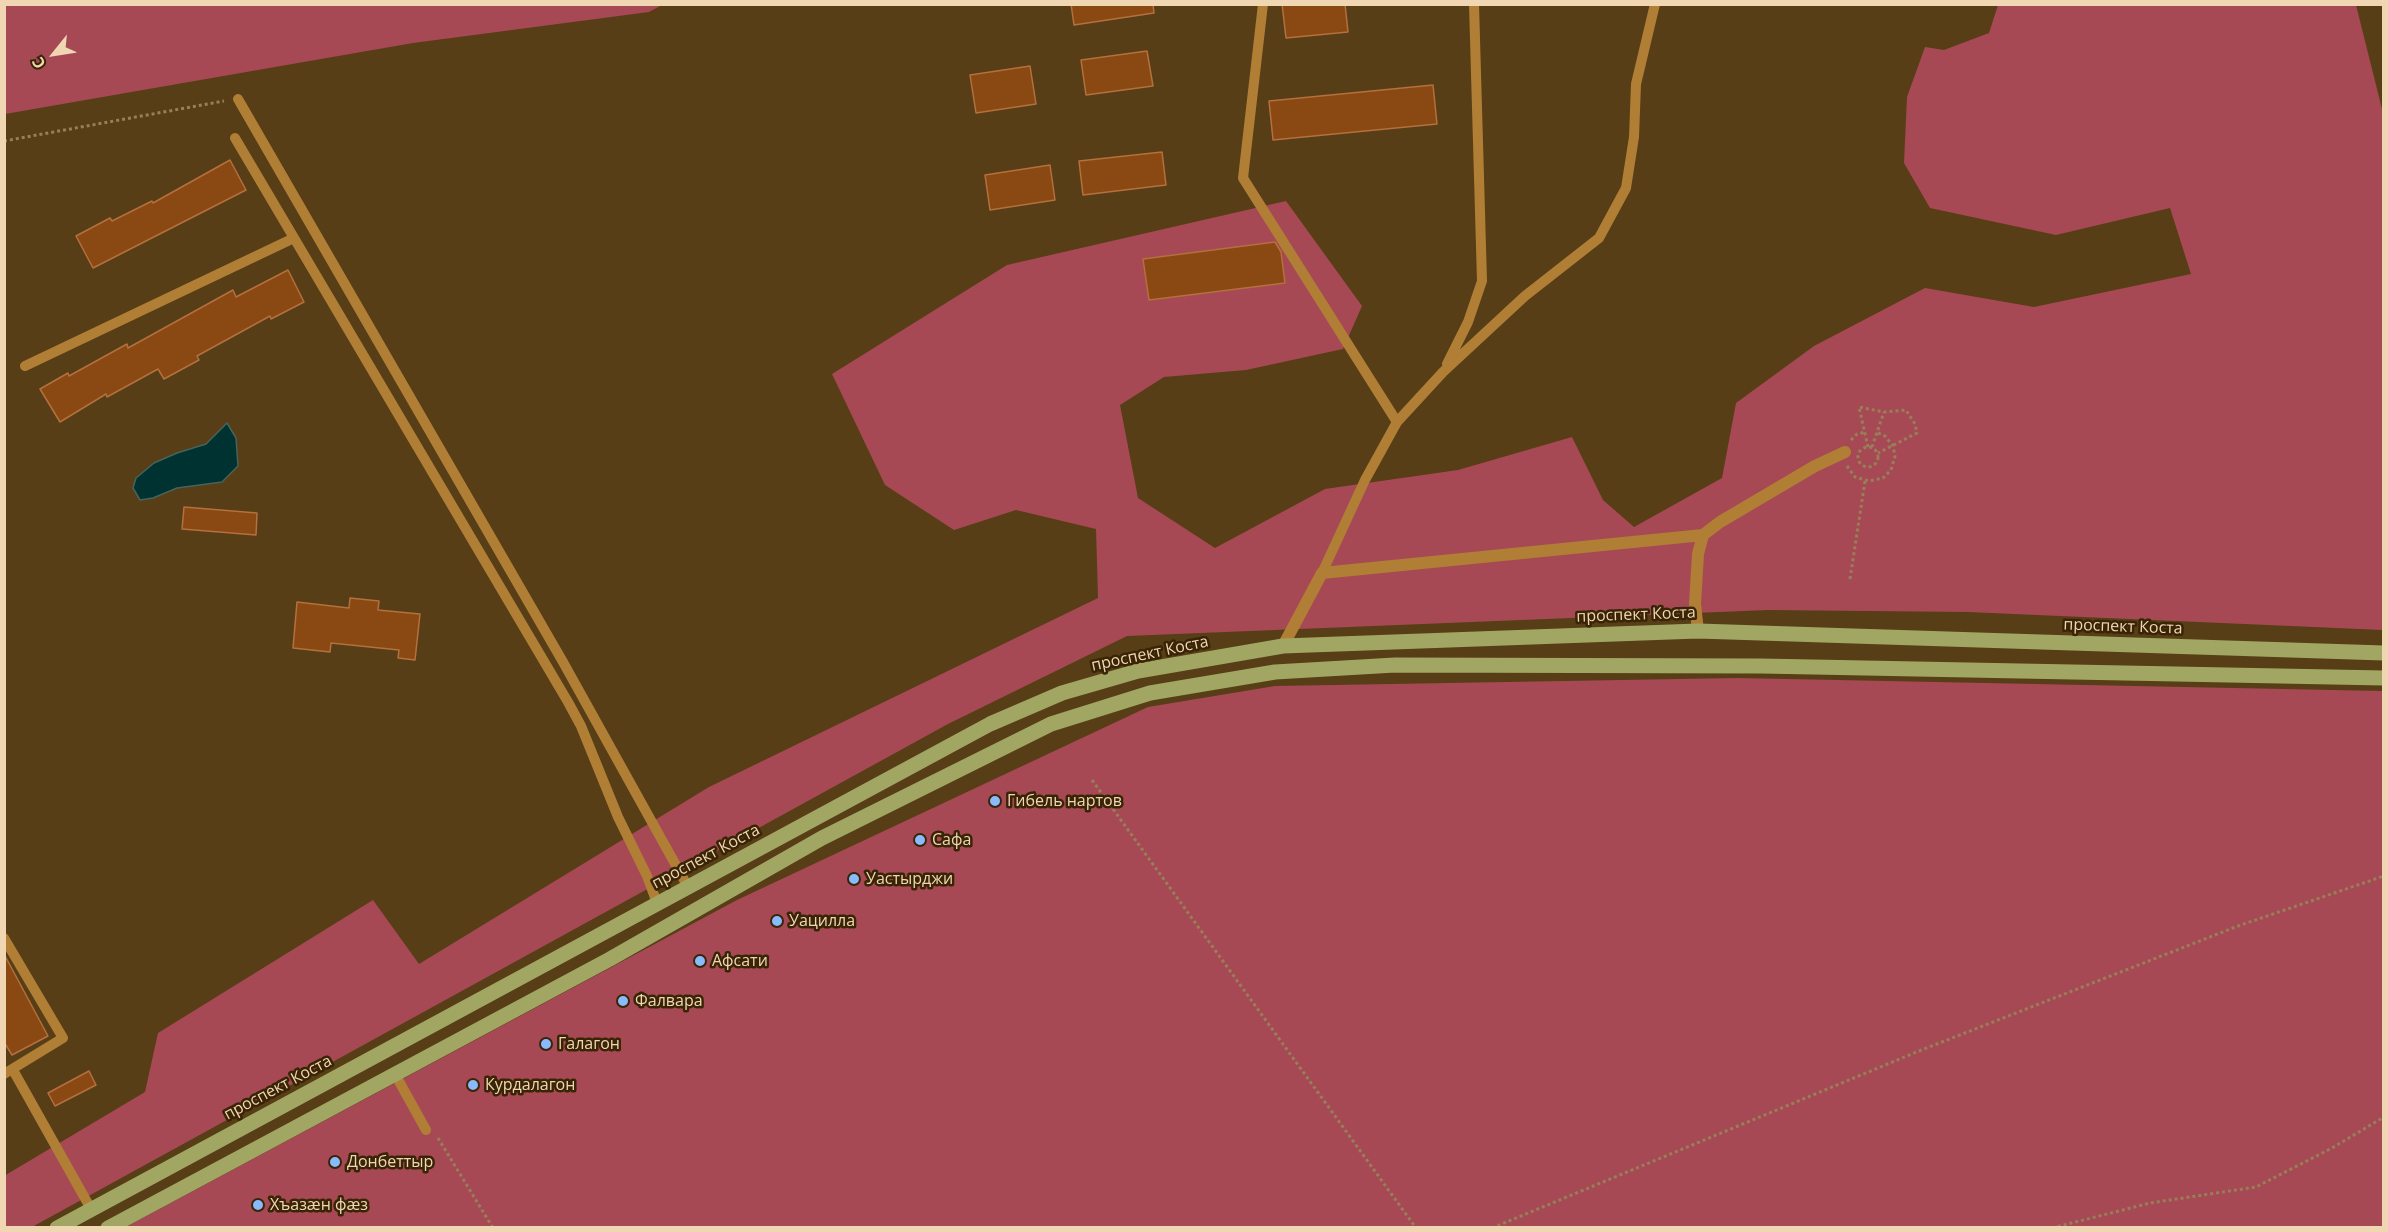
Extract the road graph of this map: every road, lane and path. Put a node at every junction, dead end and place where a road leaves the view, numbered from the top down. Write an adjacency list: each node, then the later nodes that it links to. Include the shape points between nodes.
1 (1263, 4): 11 (lane, via 1243,178)
2 (1474, 4): 9 (lane, via 1482,281 1468,322)
3 (1655, 4): 9 (lane, via 1636,84 1634,137 1626,188 1599,238 1525,296)
4 (238, 99): 6 (path); 28 (lane)
5 (235, 138): 7 (lane)
6 (4, 141)
7 (294, 238): 8 (lane); 29 (lane, via 581,726)
8 (25, 366)
9 (1443, 372): 11 (lane)
10 (1884, 412): 12 (path, via 1859,407); 13 (path); 14 (path, via 1906,410 1915,424 1917,433)
11 (1397, 422): 20 (lane)
12 (1866, 432): 15 (path); 16 (path, via 1857,434)
13 (1878, 433): 14 (path); 15 (path)
14 (1893, 446): 17 (path); 18 (path, via 1891,471 1883,478)
15 (1870, 447): 17 (path); 17 (path, via 1858,455 1863,465 1875,464)
16 (1845, 452): 18 (path, via 1849,470); 19 (street, via 1815,466)
17 (1878, 453)
18 (1865, 481): 21 (path)
19 (1703, 535): 20 (street); 22 (street, via 1695,604)
20 (1322, 573): 23 (street)
21 (1850, 579)
22 (1698, 631): 23 (main road, проспект Коста); 24 (main road, проспект Коста)
23 (1283, 645): 28 (main road, проспект Коста, via 1138,671 1062,693 990,724)
24 (2384, 653)
25 (2384, 678): 32 (main road, via 1773,666 1395,665 1275,672 1150,693 1051,724 843,828)
26 (1092, 780): 39 (path)
27 (2384, 876): 40 (path, via 2183,947)
28 (688, 887): 29 (main road, проспект Коста)
29 (657, 903): 35 (main road, проспект Коста)
30 (4, 938): 31 (lane, via 63,1038)
31 (9, 1072): 35 (lane)
32 (395, 1074): 34 (lane); 37 (main road)
33 (2384, 1117): 41 (path, via 2256,1187 2150,1203)
34 (431, 1132): 38 (path)
35 (91, 1209): 36 (main road, проспект Коста)
36 (57, 1227)
37 (108, 1227)
38 (493, 1227)
39 (1416, 1227)
40 (1492, 1227)
41 (2052, 1227)

